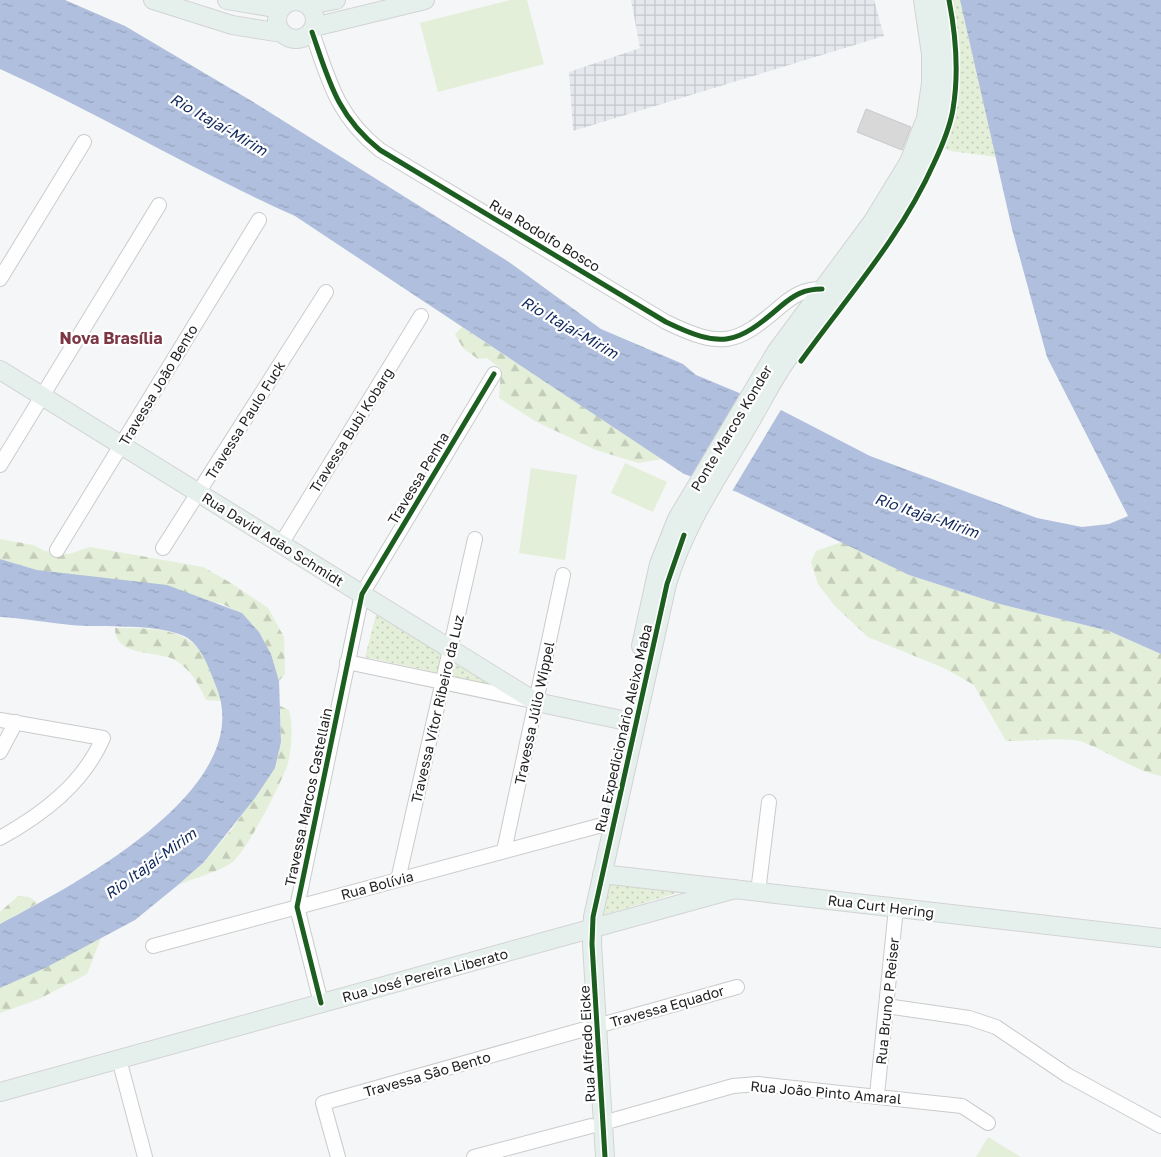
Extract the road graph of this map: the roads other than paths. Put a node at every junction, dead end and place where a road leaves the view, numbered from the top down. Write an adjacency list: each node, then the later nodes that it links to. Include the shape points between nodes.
1 (153, 0): 10 (main road, via 232,25)
2 (227, 0): 8 (main road)
3 (336, 0): 7 (main road)
4 (426, 0): 9 (main road)
5 (923, 0): 14 (main road, via 932,83 926,118 909,162)
6 (937, 0): 15 (main road, via 945,55 944,88 936,131 912,188)
7 (305, 3): 8 (main road, via 294,2); 9 (main road, via 314,13)
8 (281, 9): 10 (main road, via 277,18)
9 (313, 30): 10 (main road, via 304,38 294,40); 17 (street, Rua Rodolfo Bosco, via 338,103 366,138 412,169 682,330 724,340 740,338 795,294)
10 (282, 33)
11 (84, 142): 16 (street)
12 (159, 205): 23 (street)
13 (259, 220): 24 (street, Travessa João Bento)
14 (873, 221): 15 (main road); 17 (main road)
15 (882, 237): 20 (main road, via 861,268)
16 (0, 280)
17 (822, 289): 20 (main road)
18 (326, 292): 26 (street, Travessa Paulo Fuck)
19 (421, 316): 29 (street, Travessa Bubi Kobarg)
20 (782, 356): 27 (main road, Ponte Marcos Konder)
21 (0, 370): 23 (main road, Rua David Adão Schmidt)
22 (494, 374): 33 (street, Travessa Penha)
23 (42, 396): 24 (main road, Rua David Adão Schmidt); 25 (street)
24 (121, 445): 26 (main road, Rua David Adão Schmidt); 31 (street, Travessa João Bento)
25 (0, 465)
26 (199, 493): 29 (main road, Rua David Adão Schmidt); 30 (street, Travessa Paulo Fuck)
27 (691, 508): 40 (main road, Rua Expedicionário Aleixo Maba)
28 (475, 539): 34 (street, Travessa Vítor Ribeiro da Luz)
29 (281, 544): 33 (main road, Rua David Adão Schmidt)
30 (163, 548)
31 (57, 550)
32 (563, 576): 37 (street, Travessa Júlio Wippel)
33 (362, 594): 34 (main road, Rua David Adão Schmidt); 35 (street, Travessa Marcos Castellain)
34 (450, 648): 36 (street, Travessa Vítor Ribeiro da Luz); 37 (main road, Rua David Adão Schmidt)
35 (348, 662): 36 (street); 50 (street, Travessa Marcos Castellain)
36 (443, 682): 37 (street); 47 (street, Travessa Vítor Ribeiro da Luz)
37 (536, 702): 40 (main road, Rua David Adão Schmidt); 45 (street, Travessa Júlio Wippel)
38 (0, 720): 39 (street)
39 (16, 722): 41 (street); 44 (street, via 103,738 78,780 62,796)
40 (630, 722): 43 (main road, Rua Expedicionário Aleixo Maba); 46 (main road, Rua Expedicionário Aleixo Maba)
41 (0, 752)
42 (769, 802): 49 (street)
43 (602, 825): 45 (street, Rua Bolívia); 52 (main road, Rua Expedicionário Aleixo Maba, via 584,906)
44 (0, 838)
45 (504, 851): 47 (street, Rua Bolívia)
46 (602, 874): 48 (main road, Rua Curt Hering); 52 (main road, Rua Expedicionário Aleixo Maba)
47 (398, 880): 50 (street, Rua Bolívia)
48 (735, 889): 49 (main road, Rua Curt Hering); 52 (main road, Rua José Pereira Liberato)
49 (758, 892): 51 (main road, Rua Curt Hering)
50 (297, 907): 54 (street, Rua Bolívia); 56 (street, Travessa Marcos Castellain)
51 (896, 908): 53 (main road, Rua Curt Hering); 57 (street, Rua Bruno P Reiser)
52 (587, 930): 56 (main road, Rua José Pereira Liberato); 58 (main road, Rua Alfredo Eicke)
53 (1161, 938)
54 (153, 946)
55 (738, 987): 58 (street, Travessa Equador)
56 (321, 1004): 59 (main road, Rua José Pereira Liberato)
57 (886, 1006): 61 (street, Rua Bruno P Reiser); 64 (street, via 969,1018 996,1027 1067,1075)
58 (591, 1027): 63 (main road, Rua Alfredo Eicke); 66 (street, Travessa São Bento, via 323,1103)
59 (119, 1059): 60 (main road, Rua José Pereira Liberato); 65 (street)
60 (0, 1092)
61 (877, 1095): 62 (street, Rua João Pinto Amaral, via 962,1106); 63 (street, Rua João Pinto Amaral, via 747,1084)
62 (988, 1122)
63 (597, 1124): 67 (street, Rua João Pinto Amaral); 68 (main road, Rua Alfredo Eicke); 69 (main road, Rua Alfredo Eicke)
64 (1161, 1126)
65 (145, 1157)
66 (338, 1157)
67 (474, 1157)
68 (593, 1157)
69 (605, 1157)

